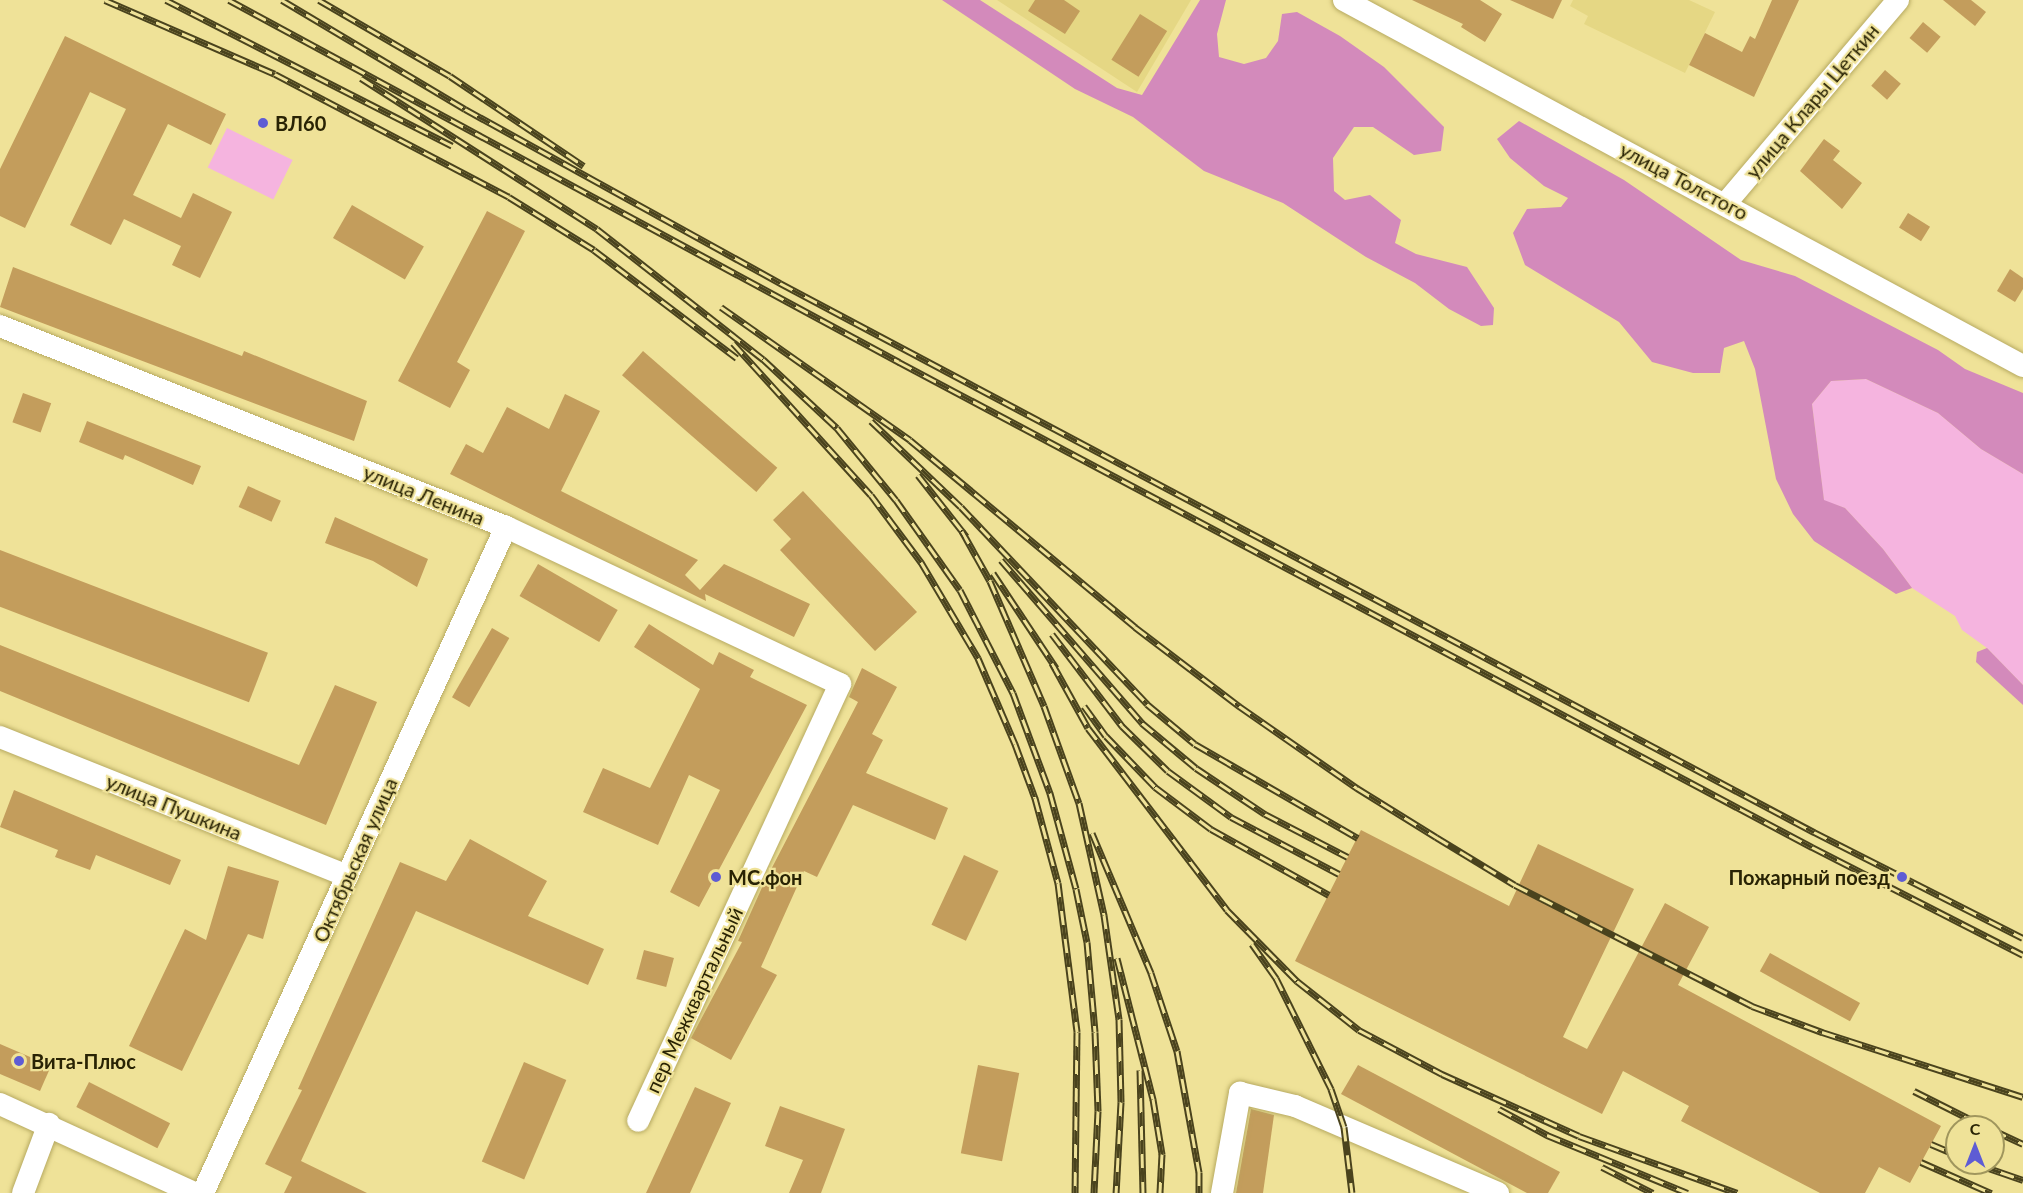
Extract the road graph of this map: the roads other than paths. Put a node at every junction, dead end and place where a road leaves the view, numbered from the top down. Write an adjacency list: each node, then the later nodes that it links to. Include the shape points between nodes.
1 (1344, 0): 3 (street, улица Толстого)
2 (1898, 0): 3 (street, улица Клары Цеткин)
3 (1726, 203): 5 (street, улица Толстого, via 1908,307)
4 (0, 326): 6 (street, улица Ленина)
5 (2023, 366)
6 (506, 527): 7 (street, улица Ленина); 9 (street, Октябрьская улица)
7 (840, 684): 11 (street, пер Межквартальный)
8 (0, 737): 9 (street, улица Пушкина)
9 (347, 876): 15 (street, Октябрьская улица)
10 (0, 1104): 12 (street)
11 (638, 1121)
12 (49, 1124): 13 (street); 14 (street)
13 (23, 1193)
14 (194, 1193)
15 (203, 1193)
16 (1222, 1193): 17 (street, via 1240,1093 1294,1106)
17 (1498, 1193)

